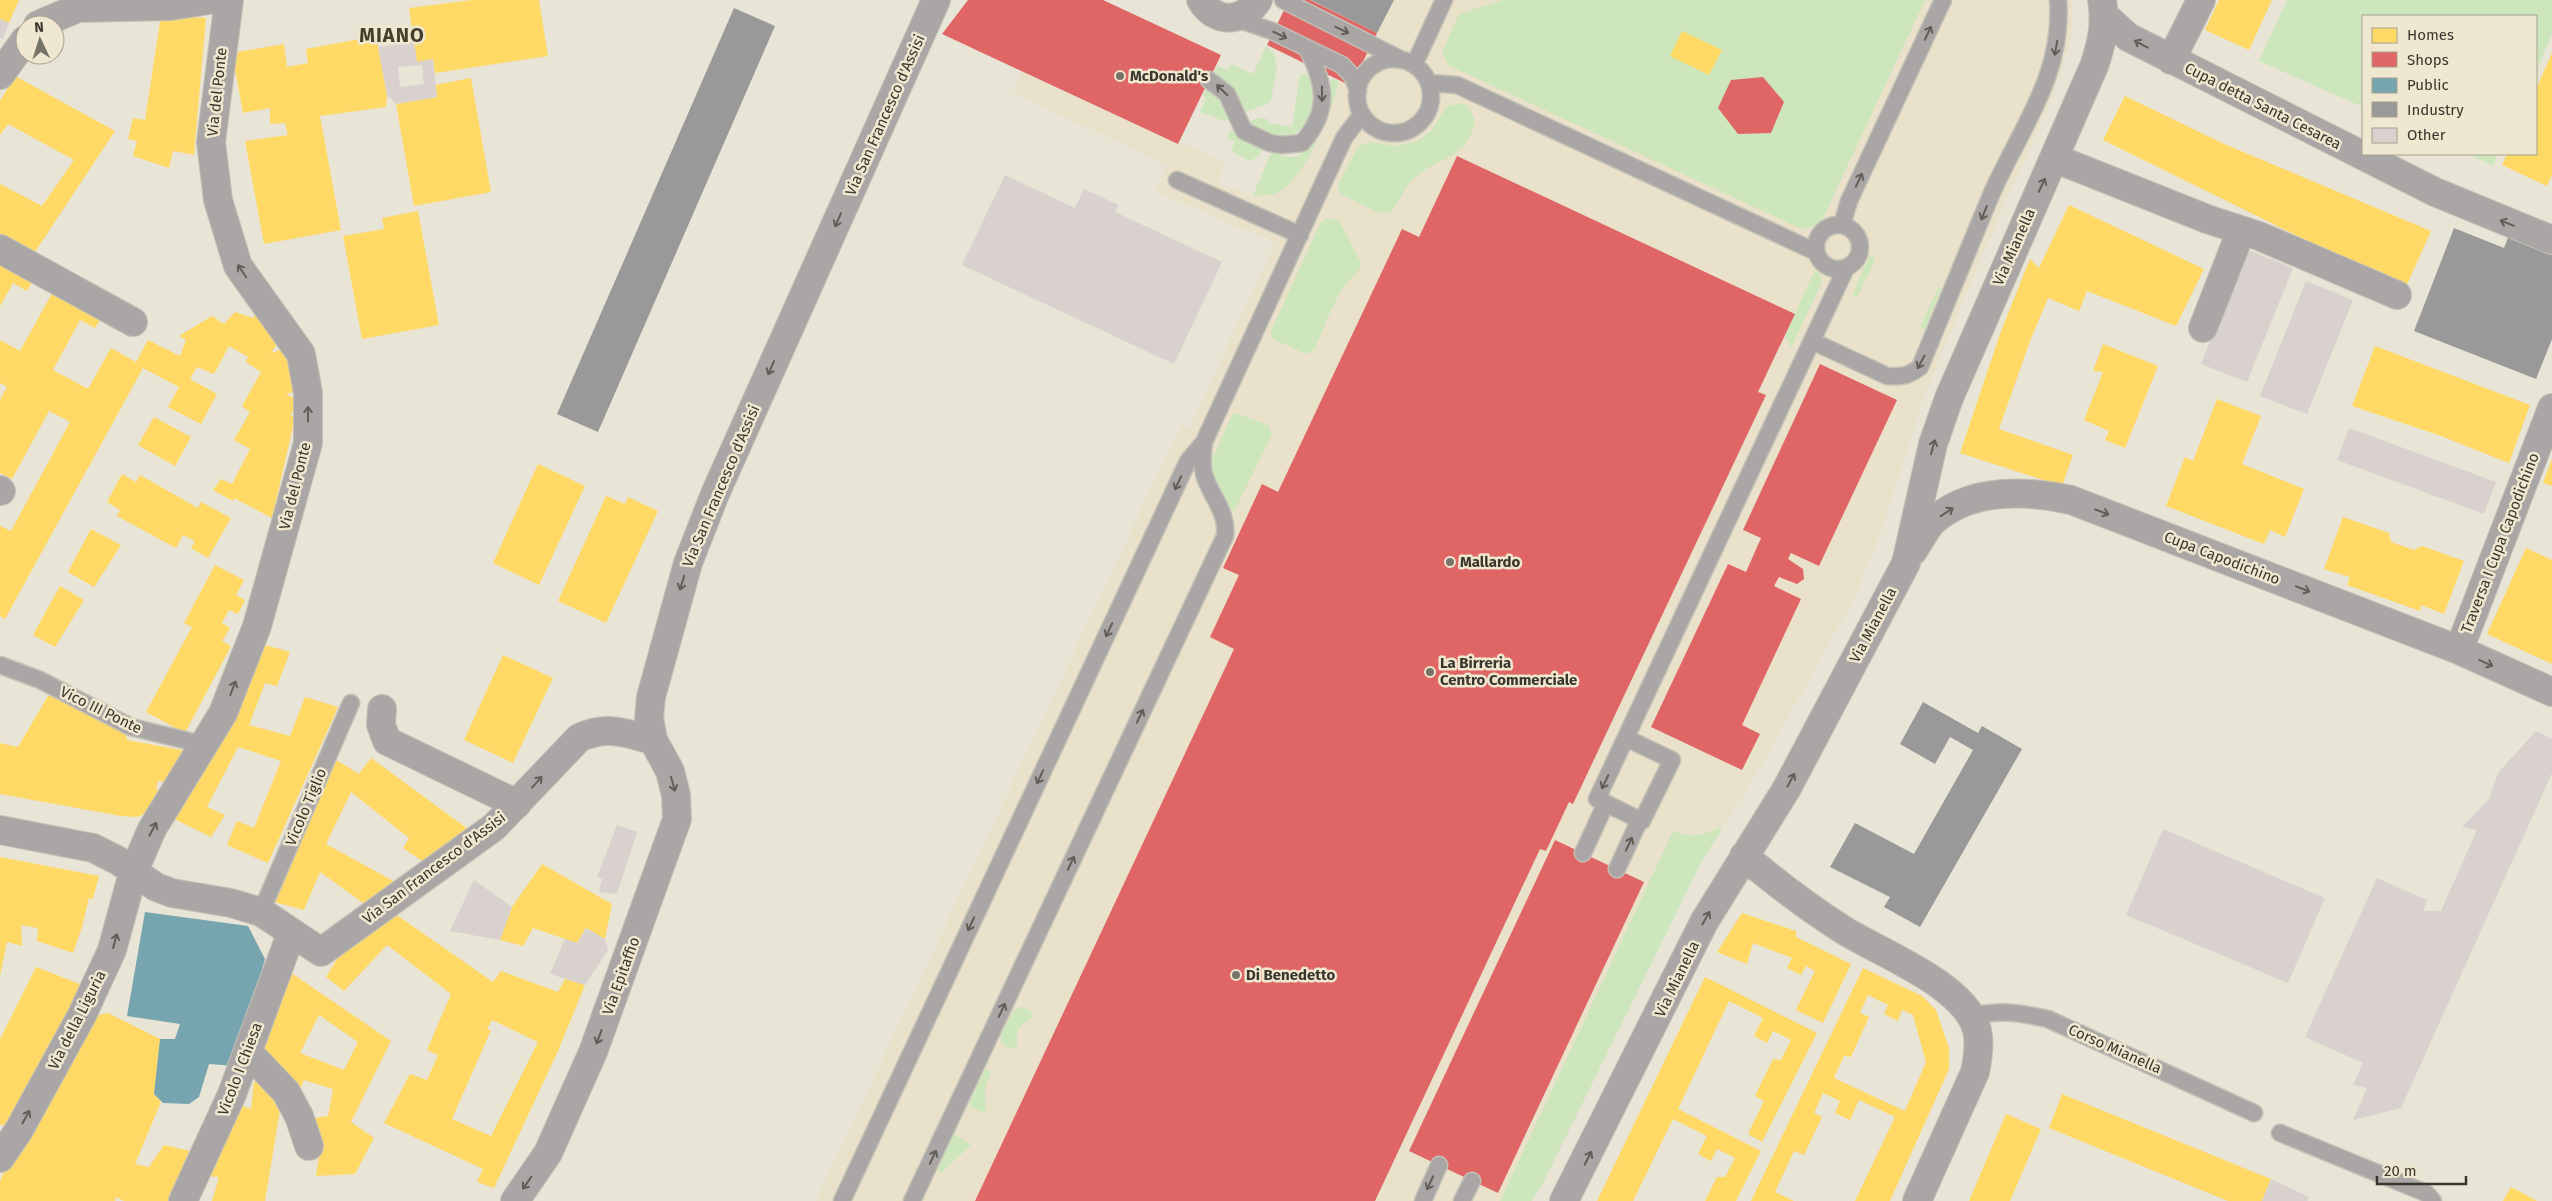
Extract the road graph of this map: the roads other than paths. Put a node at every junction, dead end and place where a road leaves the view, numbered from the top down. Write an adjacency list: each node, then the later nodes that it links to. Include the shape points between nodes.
1 (42, 0): 13 (street)
2 (209, 0): 14 (street, via 171,6 78,8)
3 (229, 0): 48 (street, Via del Ponte, one-way to 3, via 224,714 257,626 308,443 308,393 301,354 238,266 218,200 211,142)
4 (936, 0): 47 (street, Via San Francesco d'Assisi, one-way to 47, via 714,494 691,555 655,678 649,718)
5 (1200, 0): 15 (street, via 1215,15)
6 (1258, 0): 15 (street, via 1252,8)
7 (1283, 0): 19 (lane, one-way to 19)
8 (1444, 0): 19 (lane)
9 (1943, 0): 27 (lane, one-way to 9, via 1849,201)
10 (2058, 0): 37 (lane, one-way to 37, via 2056,50 2048,76 1992,194 1920,367 1900,377 1888,376)
11 (2201, 0): 18 (street)
12 (2104, 8): 18 (street, Cupa detta Santa Cesarea, one-way to 12, via 2128,37); 25 (street, Via Mianella, via 2102,41 2094,66)
13 (38, 15)
14 (61, 15)
15 (1234, 18): 16 (lane, one-way to 16)
16 (1307, 48): 21 (lane, one-way to 21, via 1321,80 1323,99 1315,125 1302,142 1294,145 1270,143 1244,131 1227,94); 23 (lane, via 1349,70)
17 (15, 54): 20 (street)
18 (2171, 60): 30 (street, Cupa detta Santa Cesarea, one-way to 18, via 2435,192)
19 (1408, 62): 22 (lane, via 1423,73); 23 (lane, via 1390,60 1378,63 1361,80)
20 (0, 75)
21 (1209, 80)
22 (1429, 84): 24 (lane, via 1429,108 1423,119 1403,132 1380,130); 32 (lane, via 1457,86)
23 (1358, 92): 24 (lane)
24 (1362, 114): 29 (lane, via 1344,138)
25 (2054, 158): 28 (street); 40 (street, Via Mianella, one-way to 25, via 1931,453 1949,398)
26 (1177, 180): 29 (lane)
27 (1842, 225): 32 (lane, via 1822,232 1815,245); 33 (lane, via 1855,233 1861,247 1856,262)
28 (2241, 231): 34 (street); 36 (street)
29 (1300, 234): 39 (lane)
30 (2550, 236)
31 (0, 250): 35 (street)
32 (1816, 252): 33 (lane, via 1828,268)
33 (1846, 268): 37 (lane)
34 (2397, 295)
35 (133, 322)
36 (2203, 328)
37 (1812, 341): 46 (lane)
38 (2552, 408): 41 (street, Traversa I Cupa Capodichino)
39 (1204, 442): 69 (lane, one-way to 69, via 1188,461); 70 (lane, one-way to 39, via 1225,536 1224,515 1202,464)
40 (1906, 563): 41 (street, Cupa Capodichino, one-way to 41, via 1931,523 1951,508 1976,498 2005,493 2038,493 2071,500); 54 (street, Via Mianella, one-way to 40, via 1787,788)
41 (2459, 650): 43 (street, Cupa Capodichino, one-way to 43)
42 (0, 665): 48 (lane, Vico III Ponte, via 40,680 131,727)
43 (2552, 692)
44 (351, 703): 57 (lane, Vicolo Tiglio)
45 (382, 709): 50 (street, via 381,725 387,741)
46 (1626, 738): 49 (lane, one-way to 49, via 1597,799); 51 (lane, via 1672,760 1642,821)
47 (653, 740): 50 (street, Via San Francesco d'Assisi, one-way to 47, via 579,738 595,731 610,730); 68 (street, Via Epitaffio, one-way to 68, via 670,771 677,819 590,1061 548,1153)
48 (204, 744): 56 (street, Via del Ponte, one-way to 48, via 152,829)
49 (1606, 803): 51 (lane); 53 (lane)
50 (517, 804): 58 (street, Via San Francesco d'Assisi, via 494,827 321,952)
51 (1640, 819): 55 (lane, one-way to 51)
52 (0, 830): 56 (street, via 93,848 117,860)
53 (1583, 853)
54 (1744, 856): 59 (street, via 1791,895 1843,930 1939,983); 73 (street, Via Mianella, one-way to 54, via 1704,922)
55 (1617, 869)
56 (133, 873): 57 (street, via 156,888 172,893 231,903); 64 (street, Via della Liguria, one-way to 56, via 19,1130 82,1015 112,950)
57 (261, 912): 58 (street)
58 (291, 934): 60 (street, Vicolo I Chiesa)
59 (1970, 1016): 61 (lane, Corso Mianella, via 2014,1011 2048,1019); 74 (street, via 1978,1042 1975,1072)
60 (248, 1052): 63 (street, via 286,1092 299,1116); 67 (street, Vicolo I Chiesa)
61 (2254, 1113)
62 (2280, 1133): 75 (lane, via 2426,1193)
63 (309, 1146)
64 (0, 1158)
65 (1438, 1165): 71 (lane, one-way to 71)
66 (1472, 1181): 72 (lane)
67 (183, 1201)
68 (515, 1201)
69 (842, 1201)
70 (912, 1201)
71 (1423, 1201)
72 (1462, 1201)
73 (1564, 1201)
74 (1917, 1201)
75 (2434, 1201)

